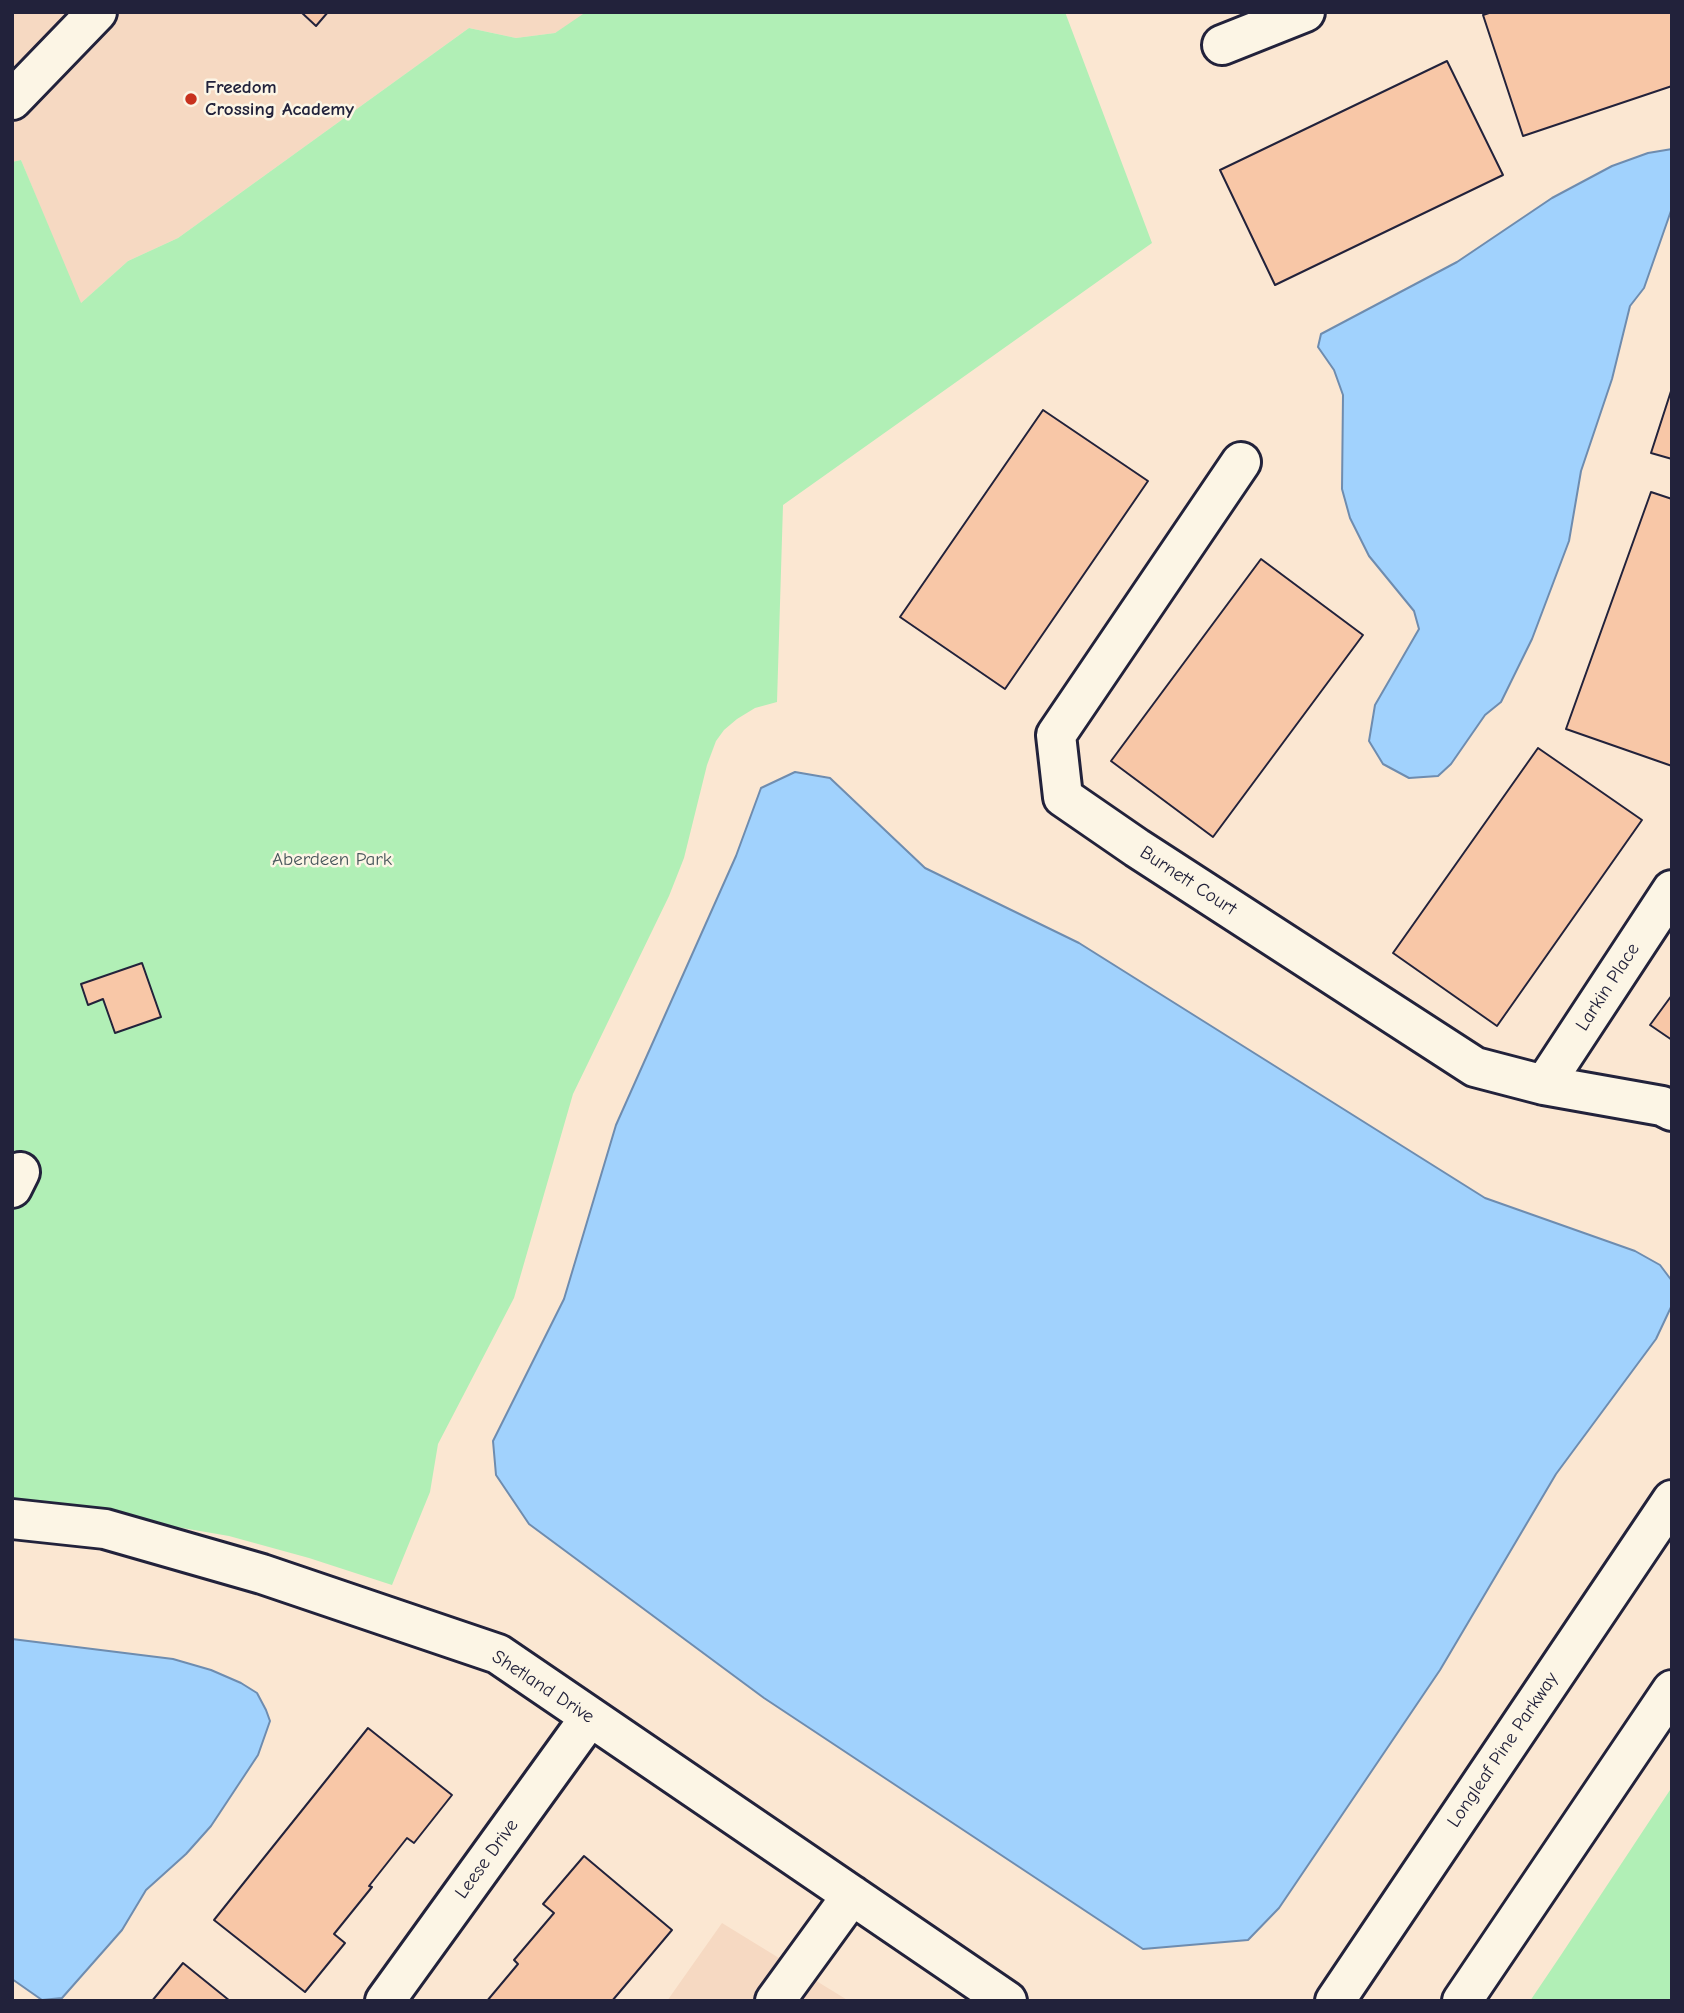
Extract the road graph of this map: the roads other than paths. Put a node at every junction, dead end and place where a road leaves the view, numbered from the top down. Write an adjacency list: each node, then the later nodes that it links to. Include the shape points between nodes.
1 (97, 12): 4 (street)
2 (1305, 12): 3 (street)
3 (1222, 45)
4 (12, 100)
5 (1241, 462): 7 (street, Burnett Court, via 1056,735 1063,797 1475,1067)
6 (1672, 890): 7 (street, Larkin Place)
7 (1544, 1084): 8 (street, Burnett Court)
8 (1672, 1111)
9 (1672, 1500): 17 (street, Longleaf Pine Parkway)
10 (12, 1519): 12 (street, Shetland Drive, via 105,1529 262,1574 498,1654)
11 (1672, 1690): 18 (street)
12 (590, 1717): 13 (street, Shetland Drive); 14 (street, Leese Drive)
13 (852, 1895): 15 (street); 16 (street, Shetland Drive)
14 (385, 2001)
15 (775, 2001)
16 (1007, 2001)
17 (1335, 2001)
18 (1462, 2001)

